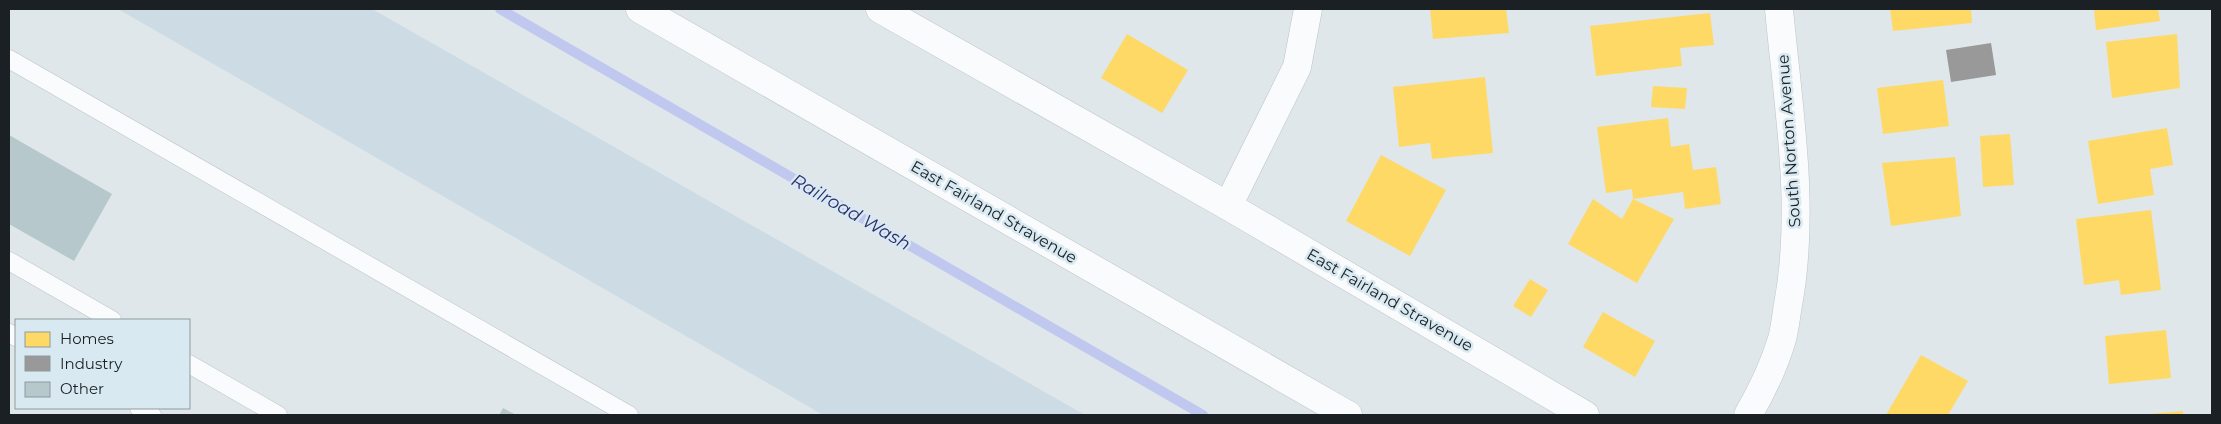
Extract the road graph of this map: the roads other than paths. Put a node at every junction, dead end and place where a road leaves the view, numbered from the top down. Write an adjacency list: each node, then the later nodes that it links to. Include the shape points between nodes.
1 (640, 9): 14 (street, East Fairland Stravenue)
2 (880, 9): 6 (street, East Fairland Stravenue)
3 (1308, 9): 6 (street, via 1297,67)
4 (1779, 9): 16 (street, South Norton Avenue, via 1796,191 1794,271 1782,338 1763,388)
5 (9, 59): 13 (lane)
6 (1228, 206): 15 (street, East Fairland Stravenue)
7 (10, 264): 8 (lane)
8 (110, 319)
9 (190, 365): 12 (lane)
10 (141, 409): 11 (lane)
11 (152, 415)
12 (278, 415)
13 (629, 415)
14 (1348, 415)
15 (1585, 415)
16 (1748, 415)

